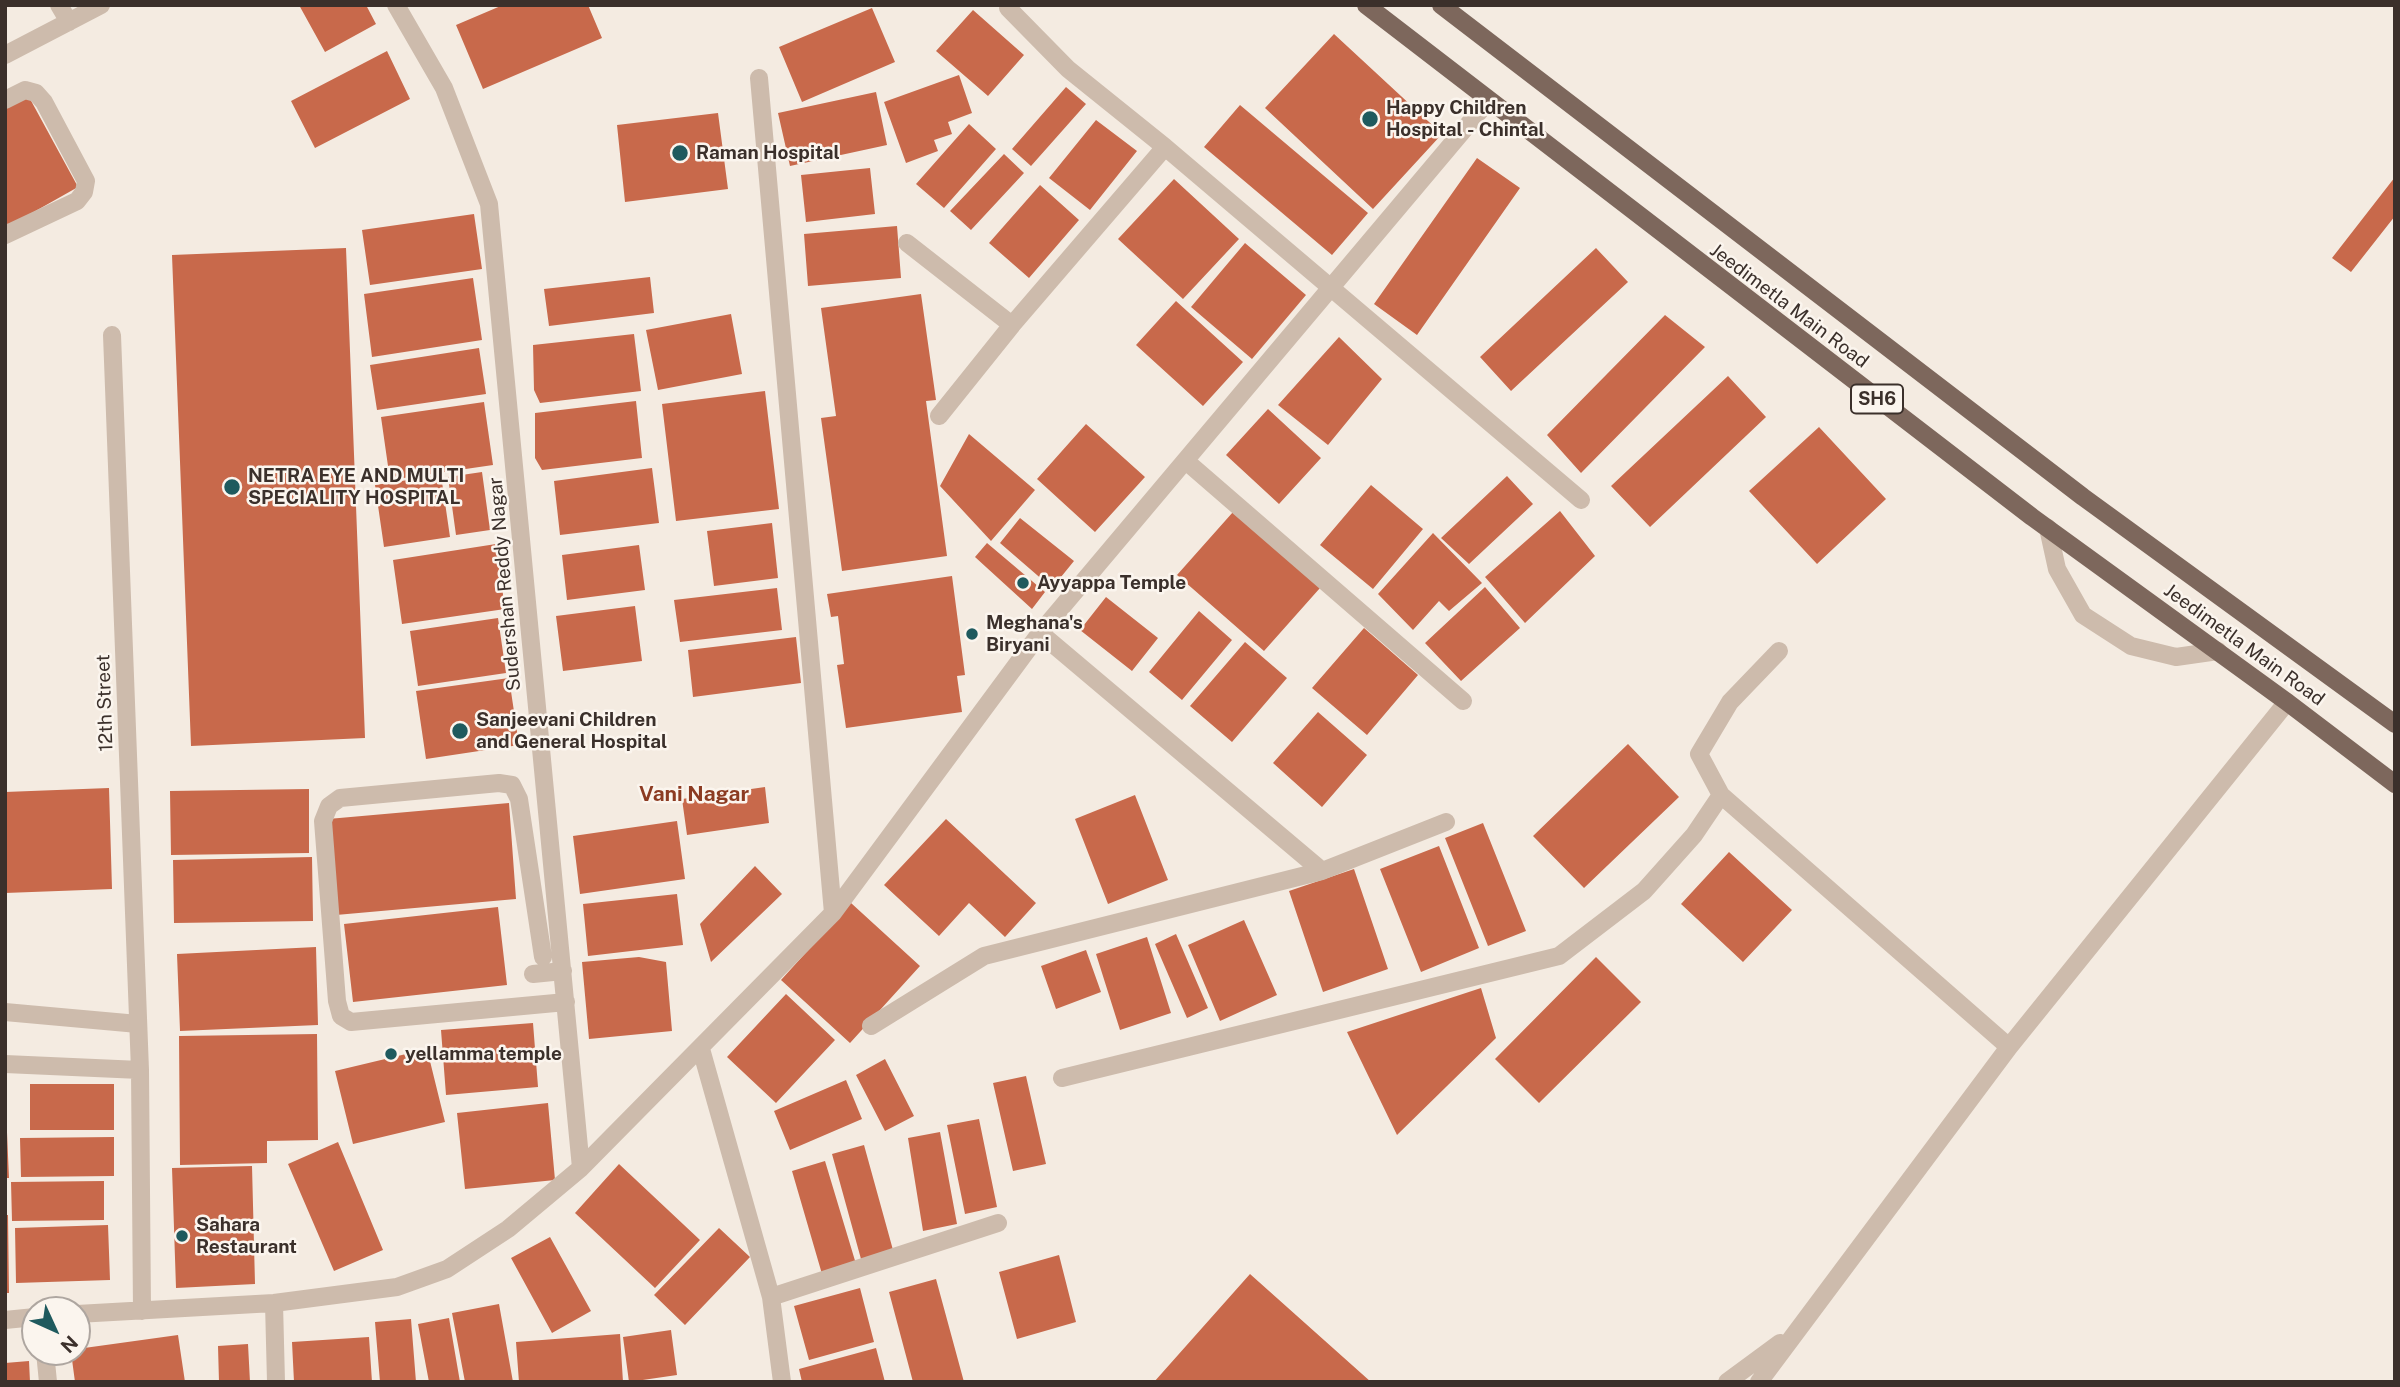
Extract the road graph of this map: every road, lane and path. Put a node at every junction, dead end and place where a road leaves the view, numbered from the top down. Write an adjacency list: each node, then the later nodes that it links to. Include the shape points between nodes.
1 (59, 5): 7 (street)
2 (101, 5): 7 (street)
3 (396, 5): 34 (street, Sudershan Reddy Nagar, via 444,88 489,204)
4 (1366, 5): 11 (main road, Jeedimetla Main Road / SH6)
5 (1441, 5): 27 (main road, Jeedimetla Main Road / SH6, via 2083,497)
6 (1008, 8): 12 (street, via 1068,69)
7 (69, 22): 8 (street)
8 (5, 55)
9 (759, 78): 32 (street)
10 (5, 100): 13 (street, via 25,90 36,93 86,181 77,201)
11 (1488, 102): 15 (street); 21 (main road, Jeedimetla Main Road / SH6)
12 (1166, 147): 15 (street); 16 (street)
13 (5, 235)
14 (907, 243): 16 (street)
15 (1332, 289): 19 (street); 20 (street)
16 (1012, 325): 18 (street)
17 (112, 335): 38 (street, 12th Street)
18 (939, 416)
19 (1187, 462): 22 (street); 25 (street)
20 (1581, 500)
21 (2048, 528): 24 (main road, Jeedimetla Main Road / SH6); 24 (street, via 2057,569 2084,615 2131,646 2176,657)
22 (1040, 633): 31 (street); 32 (street)
23 (1779, 651): 29 (street, via 1730,702 1699,754)
24 (2218, 651): 26 (main road, Jeedimetla Main Road / SH6)
25 (1464, 701)
26 (2287, 702): 28 (main road, Jeedimetla Main Road / SH6); 40 (street)
27 (2395, 724)
28 (2395, 784)
29 (1721, 795): 40 (street); 44 (street, via 1694,835 1644,891 1559,956)
30 (1447, 822): 31 (street)
31 (1322, 871): 39 (street, via 984,956)
32 (833, 914): 41 (street)
33 (543, 957): 36 (street, via 519,799 512,785 340,798 329,806 323,821 341,1016 351,1022)
34 (563, 971): 35 (street); 36 (street, Sudershan Reddy Nagar)
35 (533, 974)
36 (566, 1002): 45 (street, Sudershan Reddy Nagar)
37 (5, 1012): 38 (street)
38 (138, 1024): 43 (street, 12th Street)
39 (871, 1026)
40 (2009, 1046): 51 (street)
41 (701, 1049): 45 (street); 47 (street)
42 (5, 1064): 43 (street)
43 (139, 1070): 49 (street, 12th Street)
44 (1062, 1078)
45 (581, 1168): 48 (street, via 508,1229 447,1269 397,1287)
46 (998, 1223): 47 (street)
47 (771, 1297): 53 (street)
48 (274, 1303): 49 (street); 52 (street)
49 (142, 1311): 50 (street)
50 (91, 1313)
51 (1794, 1333): 54 (street); 55 (street)
52 (276, 1382)
53 (782, 1382)
54 (1727, 1382)
55 (1759, 1382)

